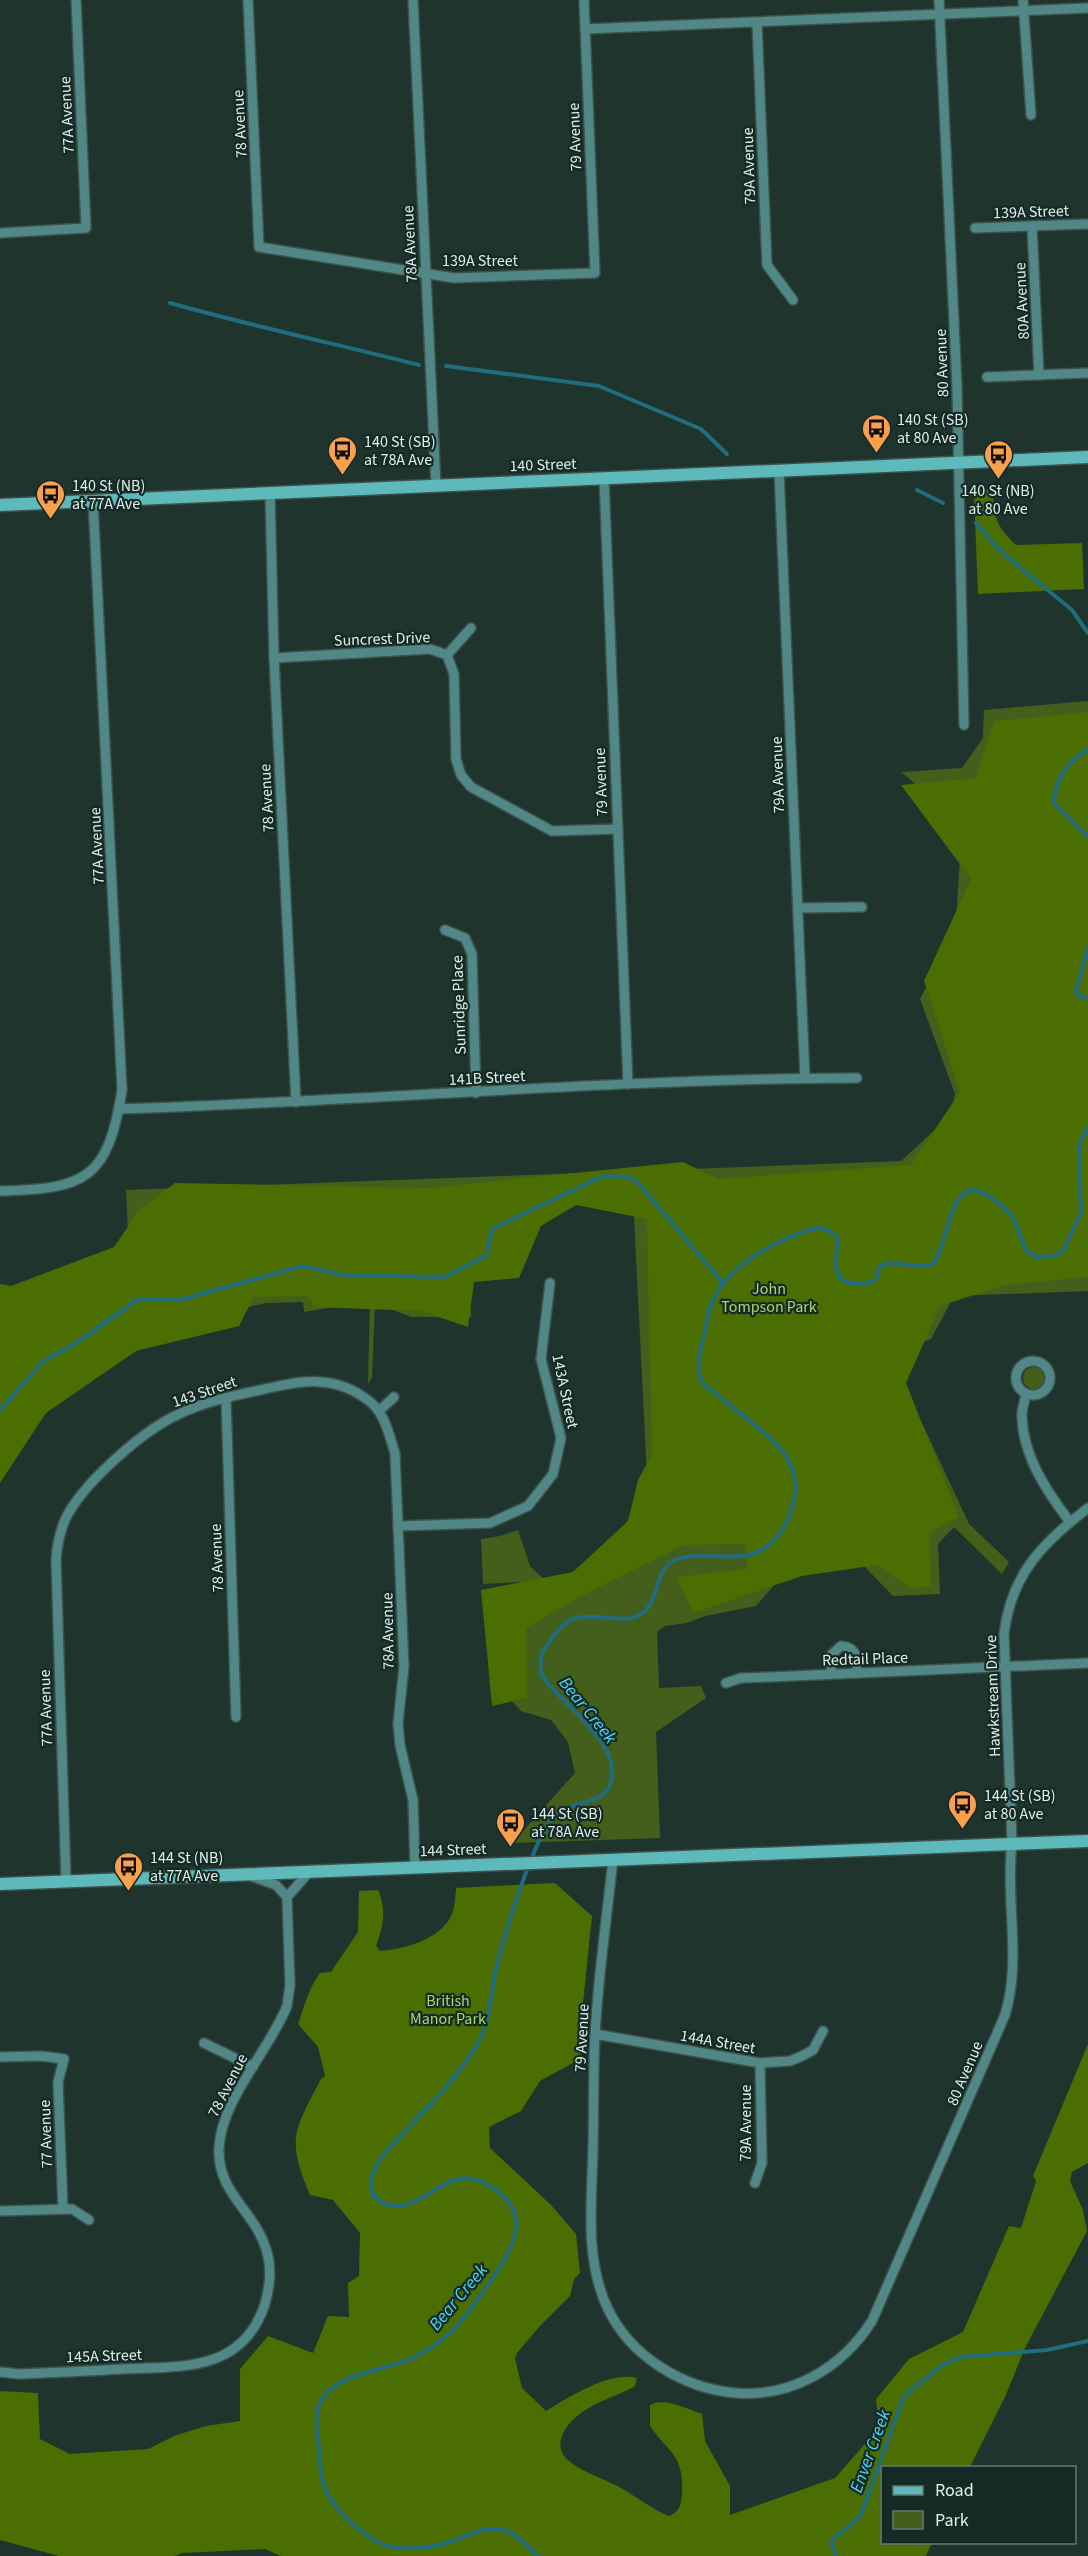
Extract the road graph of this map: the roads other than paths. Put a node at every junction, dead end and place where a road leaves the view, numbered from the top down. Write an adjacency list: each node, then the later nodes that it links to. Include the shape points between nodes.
1 (76, 0): 16 (street, 77A Avenue, via 86,228)
2 (248, 0): 17 (street, 78 Avenue)
3 (413, 0): 19 (street, 78A Avenue)
4 (584, 0): 11 (street, 79 Avenue)
5 (939, 0): 9 (street, 80 Avenue)
6 (1023, 0): 8 (street)
7 (1088, 8): 8 (street)
8 (1023, 11): 9 (street); 12 (street)
9 (939, 15): 10 (street); 25 (street, 80 Avenue)
10 (757, 23): 11 (street); 20 (street, 79A Avenue, via 768,265)
11 (585, 29): 18 (street, 79 Avenue)
12 (1031, 115)
13 (1088, 224): 14 (street, 139A Street)
14 (1032, 226): 15 (street, 139A Street); 22 (street, 80A Avenue)
15 (975, 228)
16 (0, 233)
17 (260, 247): 19 (street, 139A Street)
18 (595, 273): 19 (street, 139A Street, via 454,278)
19 (425, 274): 28 (street, 78A Avenue)
20 (794, 300)
21 (1088, 373): 22 (street)
22 (1039, 375): 23 (street)
23 (987, 377)
24 (1088, 457): 25 (main road, 140 Street)
25 (958, 463): 26 (main road, 140 Street); 35 (street, 80 Avenue)
26 (779, 471): 27 (main road, 140 Street); 38 (street, 79A Avenue)
27 (604, 478): 28 (main road, 140 Street); 36 (street, 79 Avenue)
28 (436, 486): 29 (main road, 140 Street)
29 (270, 493): 30 (main road, 140 Street); 34 (street, 78 Avenue)
30 (93, 500): 31 (main road, 140 Street); 45 (street, 77A Avenue, via 122,1090)
31 (0, 504)
32 (471, 628): 33 (street)
33 (447, 655): 34 (street, Suncrest Drive, via 430,649); 36 (street, Suncrest Drive, via 454,674 456,759 461,775 471,787 552,831)
34 (274, 658): 44 (street, 78 Avenue)
35 (964, 724)
36 (617, 829): 42 (street, 79 Avenue)
37 (862, 907): 38 (street)
38 (798, 908): 40 (street, 79A Avenue)
39 (445, 930): 43 (street, Sunridge Place, via 465,938 472,954)
40 (805, 1078): 41 (street, 141B Street); 42 (street, 141B Street)
41 (857, 1078)
42 (628, 1084): 43 (street, 141B Street)
43 (476, 1093): 44 (street, 141B Street)
44 (296, 1102): 45 (street, 141B Street)
45 (119, 1109): 46 (street, 77A Avenue, via 104,1157 83,1179 52,1188)
46 (0, 1191)
47 (550, 1283): 55 (street, 143A Street, via 541,1359 561,1438 553,1473 528,1506 490,1523)
48 (1026, 1394): 54 (street, via 1021,1416 1030,1457)
49 (394, 1397): 52 (street)
50 (226, 1398): 51 (street, 143 Street, via 312,1380 337,1384); 56 (street, 143 Street, via 177,1414 141,1437 74,1504); 62 (street, 78 Avenue)
51 (368, 1400): 52 (street, 78A Avenue)
52 (379, 1411): 55 (street, 78A Avenue, via 395,1453)
53 (1088, 1508): 54 (street, Hawkstream Drive)
54 (1070, 1522): 58 (street, Hawkstream Drive, via 1043,1545 1017,1582 1007,1612)
55 (398, 1526): 66 (street, 78A Avenue, via 404,1667 398,1733 411,1790)
56 (59, 1534): 69 (street, 77A Avenue, via 56,1560)
57 (1088, 1664): 58 (street, Redtail Place)
58 (1005, 1667): 59 (street, Redtail Place); 64 (street, Hawkstream Drive)
59 (857, 1673): 60 (street, Redtail Place); 60 (street, via 856,1654 850,1647 841,1646 832,1654)
60 (831, 1674): 61 (street, Redtail Place, via 741,1678)
61 (726, 1683)
62 (236, 1717)
63 (1088, 1841): 64 (main road, 144 Street)
64 (1012, 1843): 65 (main road, 144 Street); 82 (street, 80 Avenue, via 1014,1964 1007,2007 881,2303 850,2351 813,2377 762,2393 705,2388 681,2379 653,2362 609,2310 594,2267)
65 (614, 1859): 66 (main road, 144 Street); 73 (street, 79 Avenue)
66 (415, 1867): 67 (main road, 144 Street)
67 (310, 1871): 68 (main road, 144 Street); 71 (street)
68 (243, 1874): 69 (main road, 144 Street); 71 (street, via 276,1885)
69 (66, 1881): 70 (main road, 144 Street)
70 (0, 1884)
71 (287, 1897): 77 (street, 78 Avenue, via 289,1996 285,2011)
72 (823, 2031): 76 (street, 144A Street, via 813,2050 802,2056)
73 (595, 2034): 76 (street, 144A Street); 82 (street, 79 Avenue)
74 (204, 2043): 77 (street)
75 (0, 2057): 79 (street, 77 Avenue, via 64,2059 58,2082)
76 (760, 2063): 78 (street, 79A Avenue, via 762,2163)
77 (253, 2067): 83 (street, 78 Avenue, via 224,2123 219,2158 229,2190 263,2239 269,2283 261,2315 246,2338)
78 (755, 2183)
79 (63, 2209): 80 (street); 81 (street, via 72,2209)
80 (0, 2211)
81 (89, 2220)
82 (591, 2220)
83 (208, 2362): 84 (street, 145A Street, via 172,2368)
84 (0, 2372)

